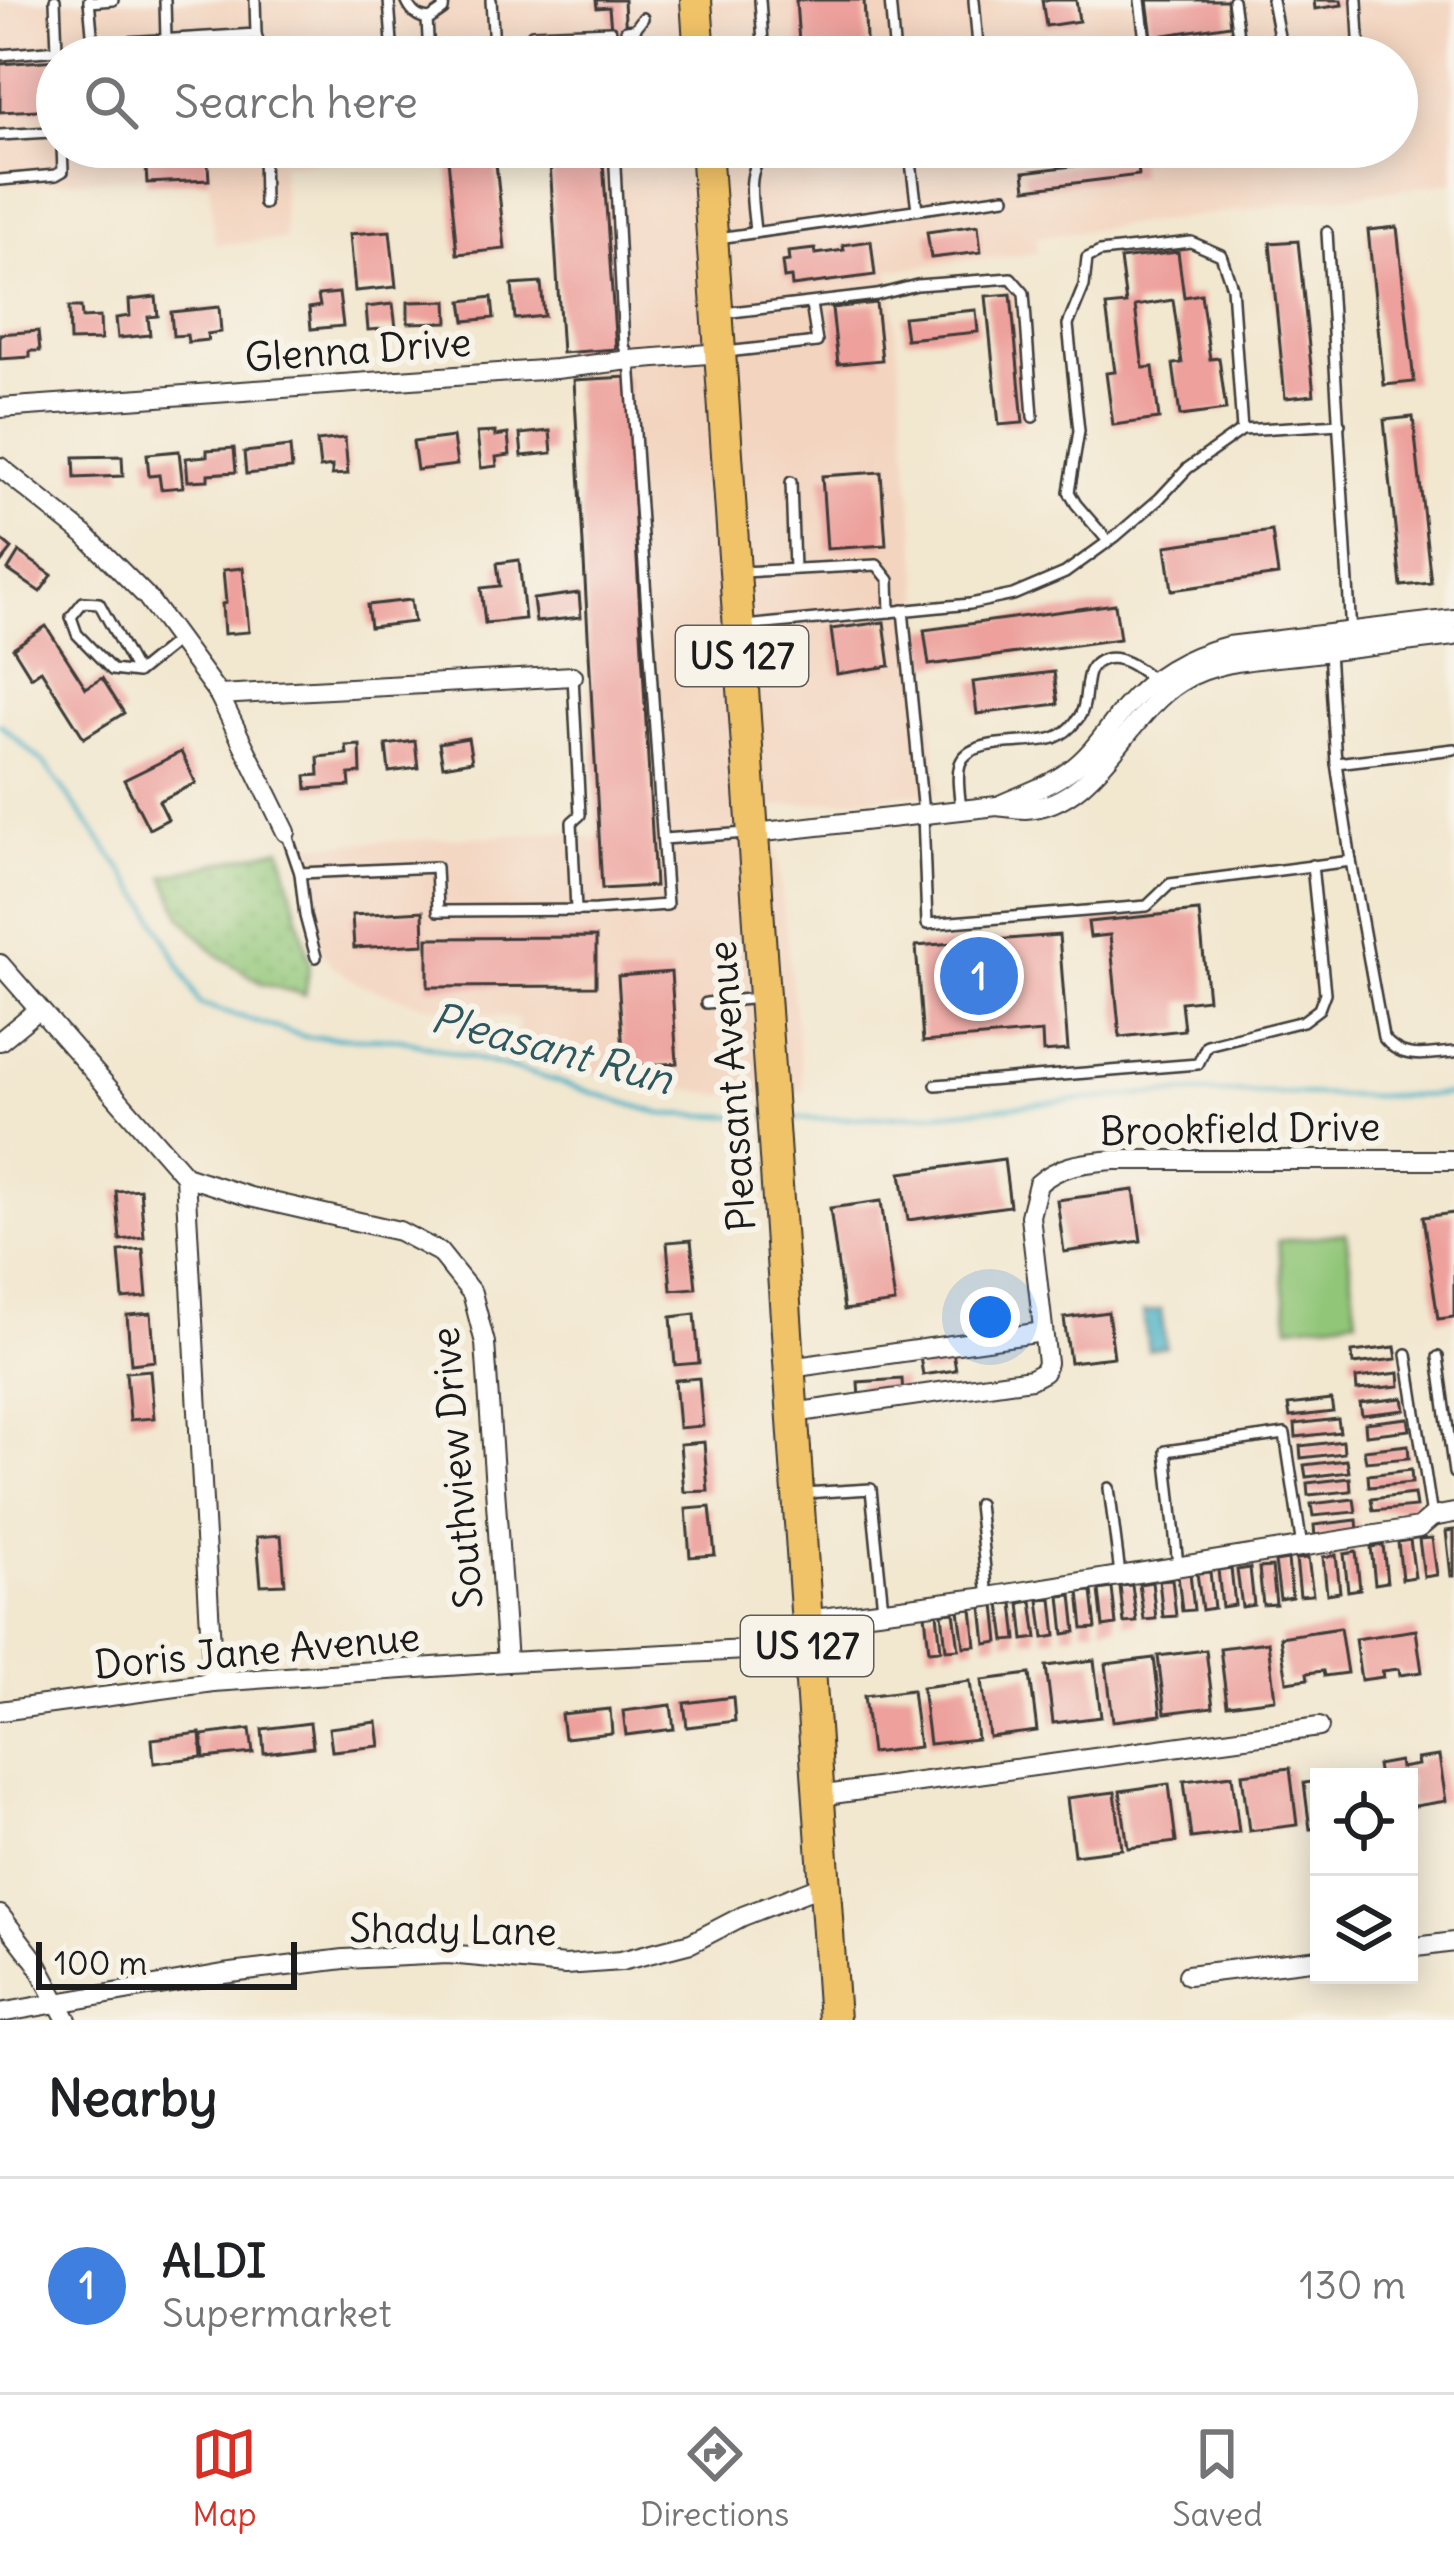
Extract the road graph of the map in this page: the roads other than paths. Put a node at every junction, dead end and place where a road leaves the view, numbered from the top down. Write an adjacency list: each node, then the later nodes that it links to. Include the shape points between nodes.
1 (55, 0): 24 (lane)
2 (113, 0): 17 (lane)
3 (165, 0): 26 (lane)
4 (255, 0): 22 (lane)
5 (389, 0): 28 (lane)
6 (406, 0): 19 (lane)
7 (445, 0): 19 (lane)
8 (491, 0): 30 (lane)
9 (696, 0): 31 (main road)
10 (760, 0): 32 (lane)
11 (890, 0): 33 (lane)
12 (974, 0): 34 (lane)
13 (1140, 0): 35 (lane)
14 (1233, 0): 36 (lane)
15 (1272, 0): 37 (lane)
16 (1358, 0): 38 (lane)
17 (89, 1): 25 (lane)
18 (643, 18): 20 (lane)
19 (427, 19): 29 (lane)
20 (626, 30)
21 (611, 31): 23 (lane)
22 (256, 34): 27 (lane)
23 (532, 34)
24 (56, 36)
25 (92, 36)
26 (166, 36)
27 (226, 36)
28 (392, 36)
29 (428, 36)
30 (493, 36)
31 (699, 36)
32 (763, 36)
33 (893, 36)
34 (977, 36)
35 (1144, 36)
36 (1238, 36)
37 (1278, 36)
38 (1359, 36)
39 (36, 52): 40 (lane)
40 (0, 55)
41 (36, 133): 42 (lane)
42 (0, 135)
43 (63, 168): 49 (lane)
44 (264, 168): 51 (lane)
45 (615, 168): 59 (lane)
46 (708, 168): 55 (main road, Pleasant Avenue / US 127)
47 (754, 168): 53 (lane)
48 (912, 168): 52 (lane)
49 (0, 180)
50 (1005, 197): 52 (lane)
51 (265, 204)
52 (917, 209): 53 (lane)
53 (755, 232): 55 (lane)
54 (1327, 232): 62 (lane)
55 (713, 239): 57 (main road, Pleasant Avenue / US 127)
56 (811, 304): 57 (lane); 58 (lane, via 817,341); 61 (lane, via 1011,278 1024,292)
57 (718, 313): 58 (main road, Pleasant Avenue / US 127)
58 (721, 353): 59 (street, Glenna Drive); 68 (main road, Pleasant Avenue / US 127)
59 (630, 360): 60 (street, Glenna Drive); 87 (lane)
60 (0, 408)
61 (1034, 417)
62 (1340, 424): 63 (lane); 74 (lane)
63 (1242, 430): 66 (lane); 66 (lane, via 1232,287 1220,255 1192,242 1087,258 1068,325 1079,431 1069,492)
64 (0, 466): 75 (street, via 85,535)
65 (791, 482): 67 (lane)
66 (1108, 541): 69 (lane, via 1065,573 1013,595)
67 (794, 569): 68 (lane); 70 (lane, via 877,565 889,580)
68 (736, 572): 72 (main road, Pleasant Avenue / US 127)
69 (903, 610): 70 (lane); 84 (lane)
70 (890, 611): 72 (lane)
71 (1454, 619): 74 (street)
72 (740, 626): 86 (main road, Pleasant Avenue / US 127)
73 (1454, 636): 74 (street)
74 (1351, 639): 76 (street)
75 (178, 640): 77 (lane); 80 (street)
76 (1329, 642): 79 (street); 82 (lane)
77 (137, 674): 77 (lane, via 112,670 77,634 71,616 83,602 99,603)
78 (573, 676): 80 (street); 91 (lane)
79 (1160, 687): 83 (street, via 1071,793 1026,809); 83 (lane, via 1122,660 1097,662 1083,712 1066,731 964,757)
80 (219, 695): 85 (street)
81 (1454, 749): 82 (lane)
82 (1336, 763): 88 (lane)
83 (961, 810): 84 (street)
84 (923, 814): 86 (street); 89 (lane, via 927,924 1147,906 1170,884)
85 (286, 832): 90 (lane)
86 (755, 832): 87 (lane); 94 (main road, Pleasant Avenue / US 127)
87 (662, 839): 91 (lane, via 667,905)
88 (1351, 862): 89 (lane); 98 (lane, via 1383,1036 1400,1053)
89 (1312, 866): 99 (lane, via 1325,993 1304,1021 1207,1046 1198,1064)
90 (300, 873): 91 (lane, via 436,867 438,911); 92 (lane)
91 (576, 910)
92 (316, 957)
93 (0, 964): 96 (street)
94 (766, 998): 95 (lane); 105 (main road, Pleasant Avenue / US 127)
95 (706, 1003)
96 (39, 1009): 97 (street); 101 (street)
97 (0, 1041)
98 (1454, 1052)
99 (937, 1084)
100 (1454, 1160): 102 (street, Brookfield Drive, via 1134,1160 1057,1170 1038,1184 1030,1216)
101 (185, 1176): 119 (street, Southview Drive, via 399,1231 440,1252 472,1293 485,1343); 120 (street)
102 (1042, 1332): 105 (street); 106 (street, Brookfield Drive, via 1047,1364 1031,1379)
103 (1407, 1354): 112 (lane)
104 (1438, 1357): 107 (lane)
105 (790, 1368): 106 (main road, Pleasant Avenue / US 127)
106 (793, 1413): 109 (main road, Pleasant Avenue / US 127)
107 (1454, 1473)
108 (1109, 1488): 115 (lane)
109 (799, 1493): 117 (lane, via 871,1489); 118 (main road, Pleasant Avenue / US 127)
110 (978, 1504): 116 (lane)
111 (1454, 1513): 112 (street, Doris Jane Avenue)
112 (1432, 1516): 113 (street, Doris Jane Avenue, via 1419,1528)
113 (1303, 1547): 114 (street, Doris Jane Avenue); 114 (lane, via 1285,1434 1166,1451)
114 (1178, 1565): 115 (street, Doris Jane Avenue)
115 (1120, 1574): 116 (street, Doris Jane Avenue)
116 (988, 1597): 117 (street, Doris Jane Avenue)
117 (884, 1612): 118 (street, Doris Jane Avenue)
118 (807, 1633): 119 (street, Doris Jane Avenue); 123 (main road, Pleasant Avenue / US 127)
119 (507, 1663): 120 (street, Doris Jane Avenue)
120 (213, 1682): 121 (street, Doris Jane Avenue)
121 (0, 1711)
122 (1319, 1727): 123 (street)
123 (818, 1796): 124 (main road, Pleasant Avenue / US 127)
124 (823, 1885): 130 (street, Shady Lane, via 691,1943 621,1961 344,1959 223,1974); 132 (main road, Pleasant Avenue / US 127)
125 (0, 1915): 130 (street)
126 (1454, 1942): 127 (street)
127 (1418, 1947)
128 (1310, 1960): 129 (street)
129 (1188, 1975)
130 (63, 2012): 131 (street, Shady Lane)
131 (0, 2013)
132 (834, 2020)

